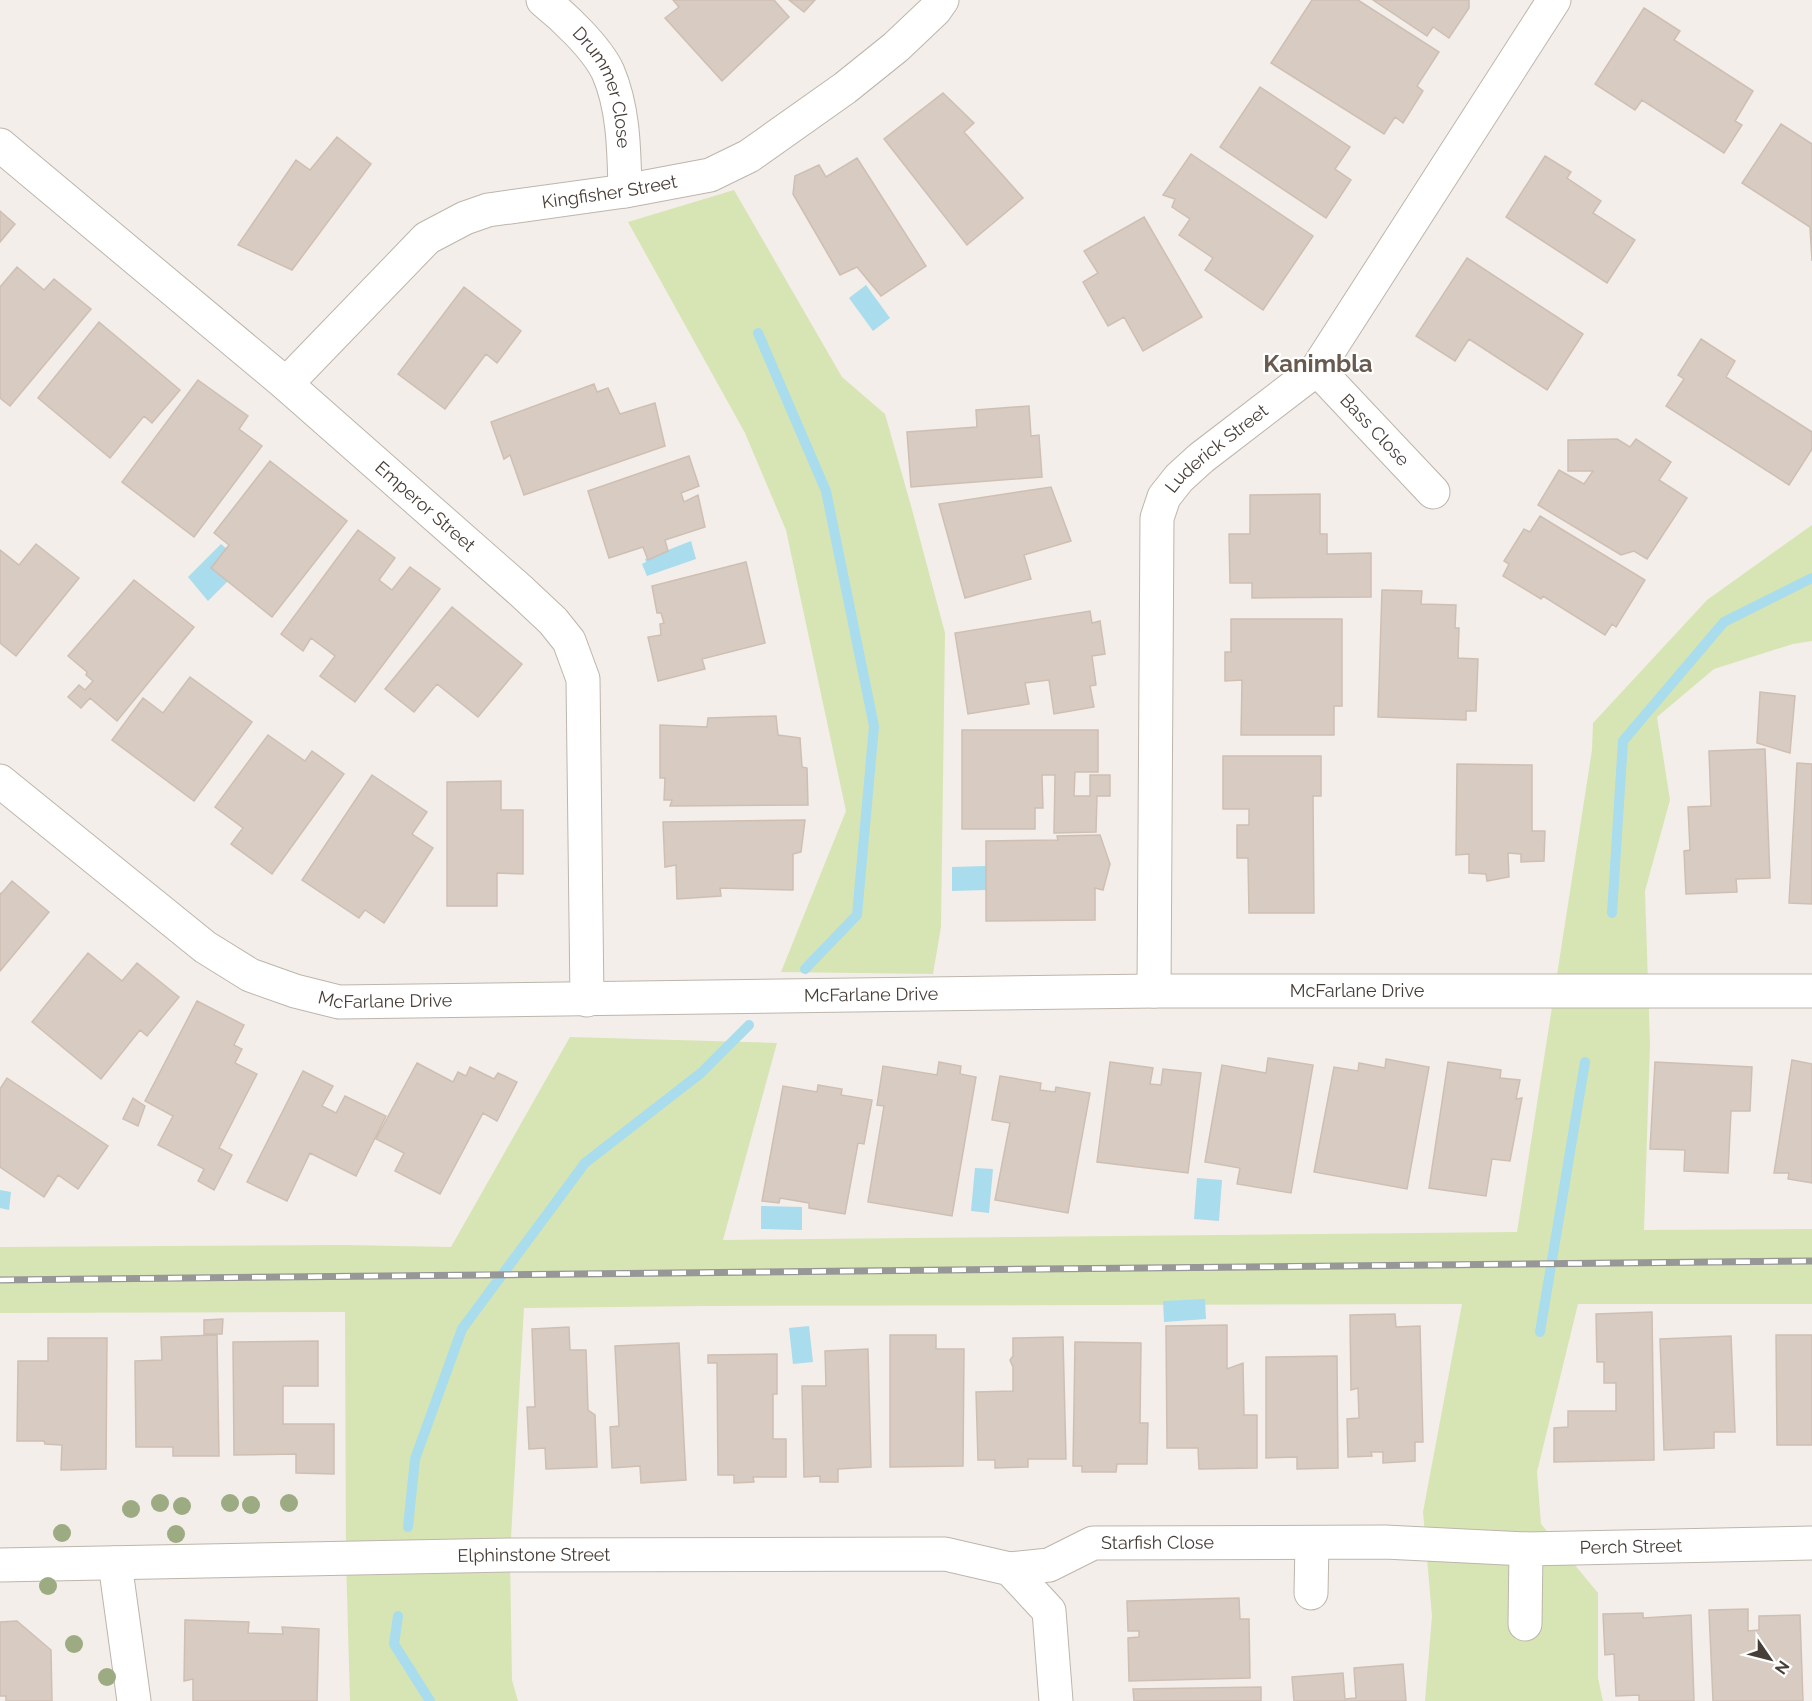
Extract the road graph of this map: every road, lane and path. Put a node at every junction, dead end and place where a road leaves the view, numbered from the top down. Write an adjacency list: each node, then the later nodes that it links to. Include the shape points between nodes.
1 (543, 0): 5 (street, Drummer Close, via 571,25 607,71 624,141)
2 (942, 0): 5 (street, Kingfisher Street, via 896,47 749,156 710,175)
3 (1554, 0): 6 (street, Luderick Street)
4 (0, 145): 7 (street, Emperor Street)
5 (625, 191): 7 (street, Kingfisher Street, via 488,210 427,238)
6 (1317, 369): 8 (street, Bass Close); 10 (street, Luderick Street, via 1179,478 1164,497 1157,518)
7 (286, 384): 12 (street, Emperor Street, via 521,591 569,641 583,679)
8 (1433, 492)
9 (0, 781): 12 (street, McFarlane Drive, via 205,947 250,975 339,1002)
10 (1154, 991): 11 (street, McFarlane Drive); 12 (street, McFarlane Drive)
11 (1812, 991)
12 (586, 1000)
13 (1312, 1543): 15 (street, Starfish Close, via 1385,1542); 16 (street, Starfish Close, via 1093,1543); 20 (street)
14 (1812, 1543): 15 (street, Perch Street)
15 (1526, 1549): 22 (street)
16 (1070, 1555): 19 (street, Starfish Close, via 1049,1565); 21 (street, via 1057,1580)
17 (115, 1563): 18 (street, Elphinstone Street); 19 (street, Elphinstone Street, via 510,1555 945,1554); 23 (street)
18 (0, 1565)
19 (1010, 1569): 21 (street)
20 (1311, 1593)
21 (1049, 1611): 24 (street)
22 (1525, 1624)
23 (134, 1701)
24 (1056, 1701)

